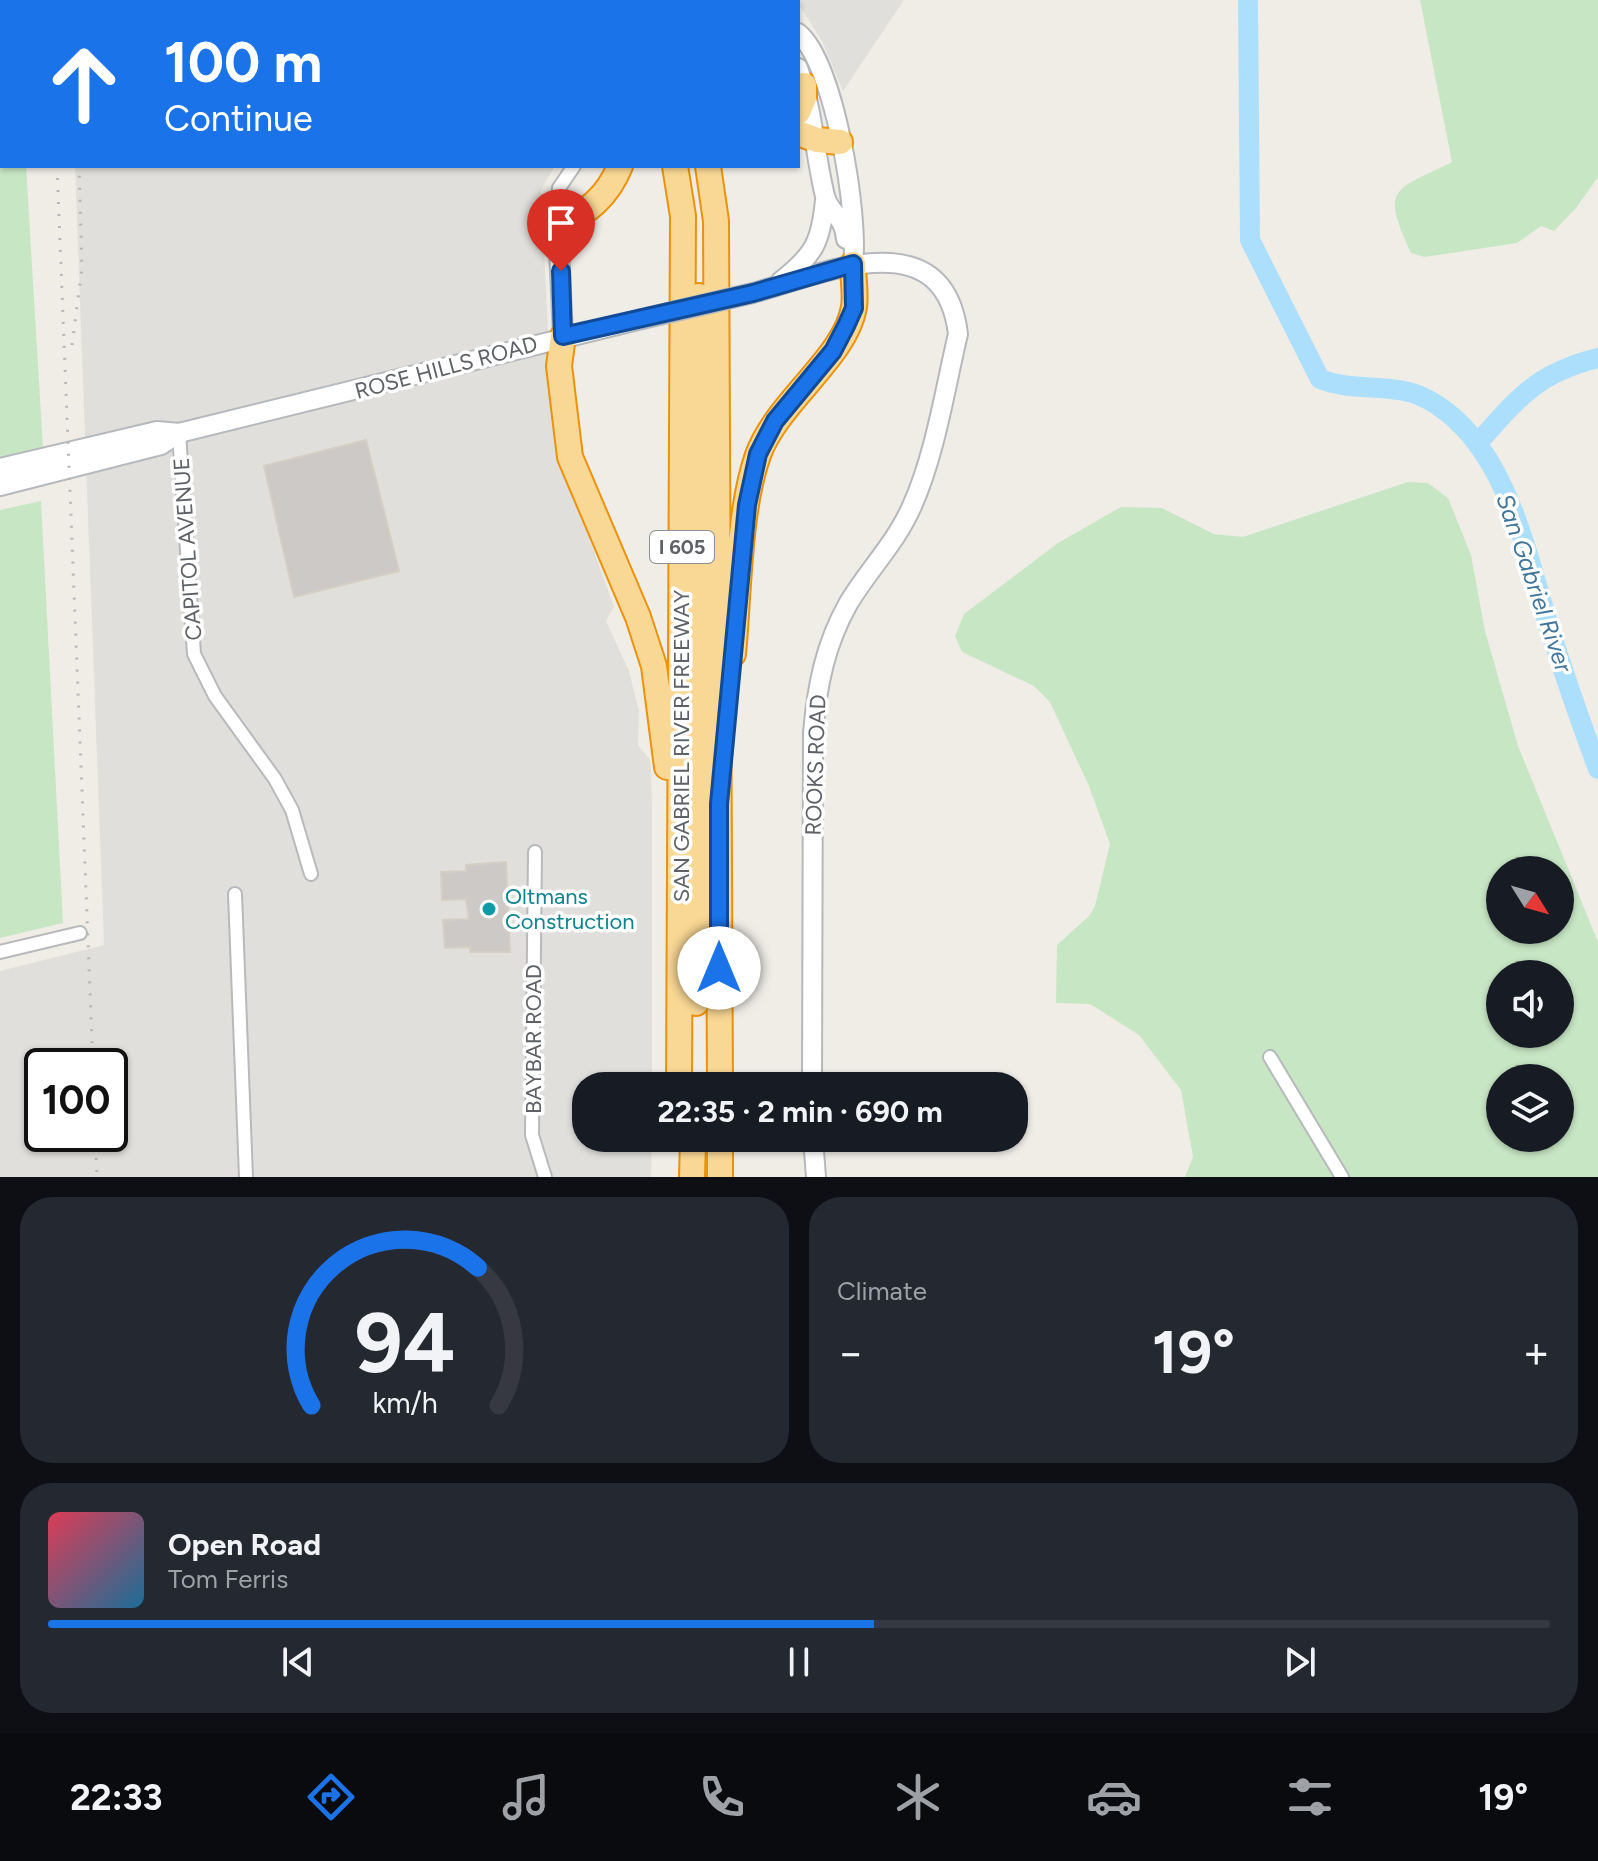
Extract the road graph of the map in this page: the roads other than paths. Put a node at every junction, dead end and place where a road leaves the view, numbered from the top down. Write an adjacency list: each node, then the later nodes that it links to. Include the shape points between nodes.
1 (800, 34): 4 (main road, via 809,41 835,110)
2 (801, 76): 3 (highway); 4 (main road)
3 (800, 107)
4 (818, 139): 10 (main road); 12 (main road, via 852,217)
5 (573, 168): 11 (street, via 559,188)
6 (619, 168): 11 (highway, via 597,203)
7 (675, 168): 23 (highway, SAN GABRIEL RIVER FREEWAY / I 605, via 683,216)
8 (689, 168): 28 (highway, via 700,334)
9 (708, 168): 18 (highway, SAN GABRIEL RIVER FREEWAY / I 605, via 716,221)
10 (825, 200): 12 (main road, via 842,220); 13 (main road, via 822,233 812,254)
11 (558, 227): 14 (main road)
12 (853, 264): 13 (main road, ROSE HILLS ROAD); 19 (highway, via 854,308 846,326 833,351 775,421 758,454 747,505); 31 (main road, ROOKS ROAD, via 904,263 930,277 947,296 958,334 913,503 896,539 849,603 829,643 817,687)
13 (773, 287): 14 (main road, ROSE HILLS ROAD, bridge)
14 (563, 336): 15 (main road, ROSE HILLS ROAD); 23 (highway, via 559,366 570,457 654,666)
15 (179, 433): 16 (main road, ROSE HILLS ROAD, via 157,431); 17 (main road, ROSE HILLS ROAD, via 161,445); 21 (street, CAPITOL AVENUE, via 194,654 215,696 292,810)
16 (0, 468)
17 (0, 486)
18 (719, 616): 19 (highway, SAN GABRIEL RIVER FREEWAY / I 605); 29 (highway, via 706,644)
19 (719, 804): 30 (highway, SAN GABRIEL RIVER FREEWAY / I 605)
20 (535, 852): 38 (street, BAYBAR ROAD, via 532,1135)
21 (311, 874)
22 (235, 894): 37 (street)
23 (680, 928): 27 (highway, SAN GABRIEL RIVER FREEWAY / I 605)
24 (80, 933): 25 (street)
25 (0, 952)
26 (1270, 1057): 44 (street)
27 (679, 1072)
28 (694, 1072)
29 (706, 1072)
30 (720, 1072)
31 (812, 1072)
32 (679, 1152): 39 (highway)
33 (693, 1152): 40 (highway)
34 (707, 1152): 41 (highway)
35 (720, 1152): 42 (highway)
36 (814, 1152): 43 (main road)
37 (246, 1177)
38 (545, 1177)
39 (679, 1177)
40 (692, 1177)
41 (707, 1177)
42 (720, 1177)
43 (816, 1177)
44 (1342, 1177)

